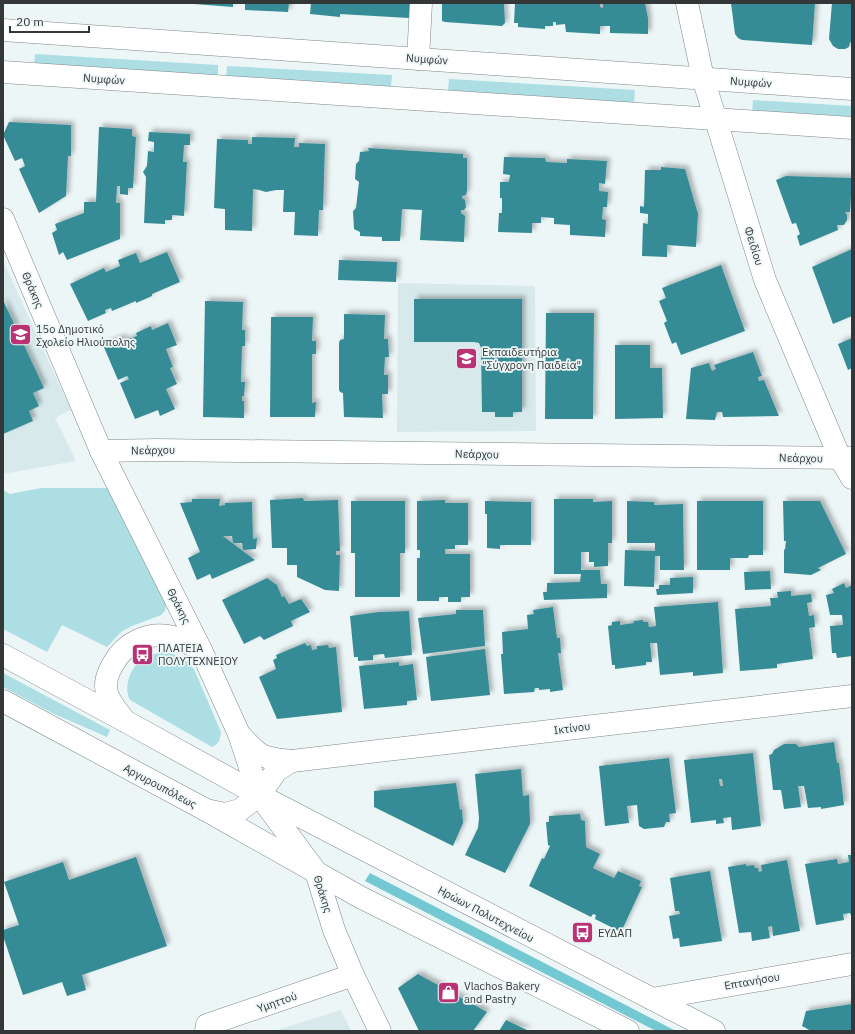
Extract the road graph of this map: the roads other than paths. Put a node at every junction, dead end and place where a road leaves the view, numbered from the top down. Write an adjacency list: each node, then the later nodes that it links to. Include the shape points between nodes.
1 (421, 3): 4 (street)
2 (687, 3): 6 (street, Φειδίου)
3 (3, 30): 4 (street, Νυμφών)
4 (418, 59): 6 (street, Νυμφών)
5 (3, 72): 8 (street, Νυμφών)
6 (703, 78): 7 (street, Νυμφών); 8 (street, Φειδίου)
7 (852, 89)
8 (716, 119): 9 (street, Νυμφών); 12 (street, Φειδίου, via 765,280)
9 (852, 128)
10 (3, 219): 11 (street, Θράκης)
11 (101, 451): 12 (street, Νεάρχου); 14 (street, Θράκης)
12 (846, 458): 13 (street, Φειδίου)
13 (852, 478)
14 (201, 650): 18 (street, via 187,642 162,635 147,637 122,650 108,674 106,685 112,705); 19 (street, Θράκης)
15 (3, 655): 18 (street)
16 (852, 696): 20 (street, Ικτίνου)
17 (3, 701): 22 (street, Αργυρουπόλεως)
18 (125, 721): 21 (street)
19 (239, 734): 20 (street, Ικτίνου, via 256,752 270,759); 21 (street, Θράκης)
20 (292, 760): 21 (street, Ικτίνου, via 277,770)
21 (259, 795): 22 (street, Ικτίνου, via 240,810 225,814); 23 (street, Θράκης); 26 (street, Ηρώων Πολυτεχνείου)
22 (206, 810): 23 (street, Αργυρουπόλεως)
23 (316, 872): 25 (street, Θράκης, via 334,930); 29 (street)
24 (852, 964): 26 (street, Επτανήσου)
25 (353, 975): 27 (street, Υμηττού); 28 (street, Θράκης)
26 (652, 999): 30 (street, Ηρώων Πολυτεχνείου)
27 (202, 1029)
28 (380, 1031)
29 (628, 1031)
30 (714, 1031)

